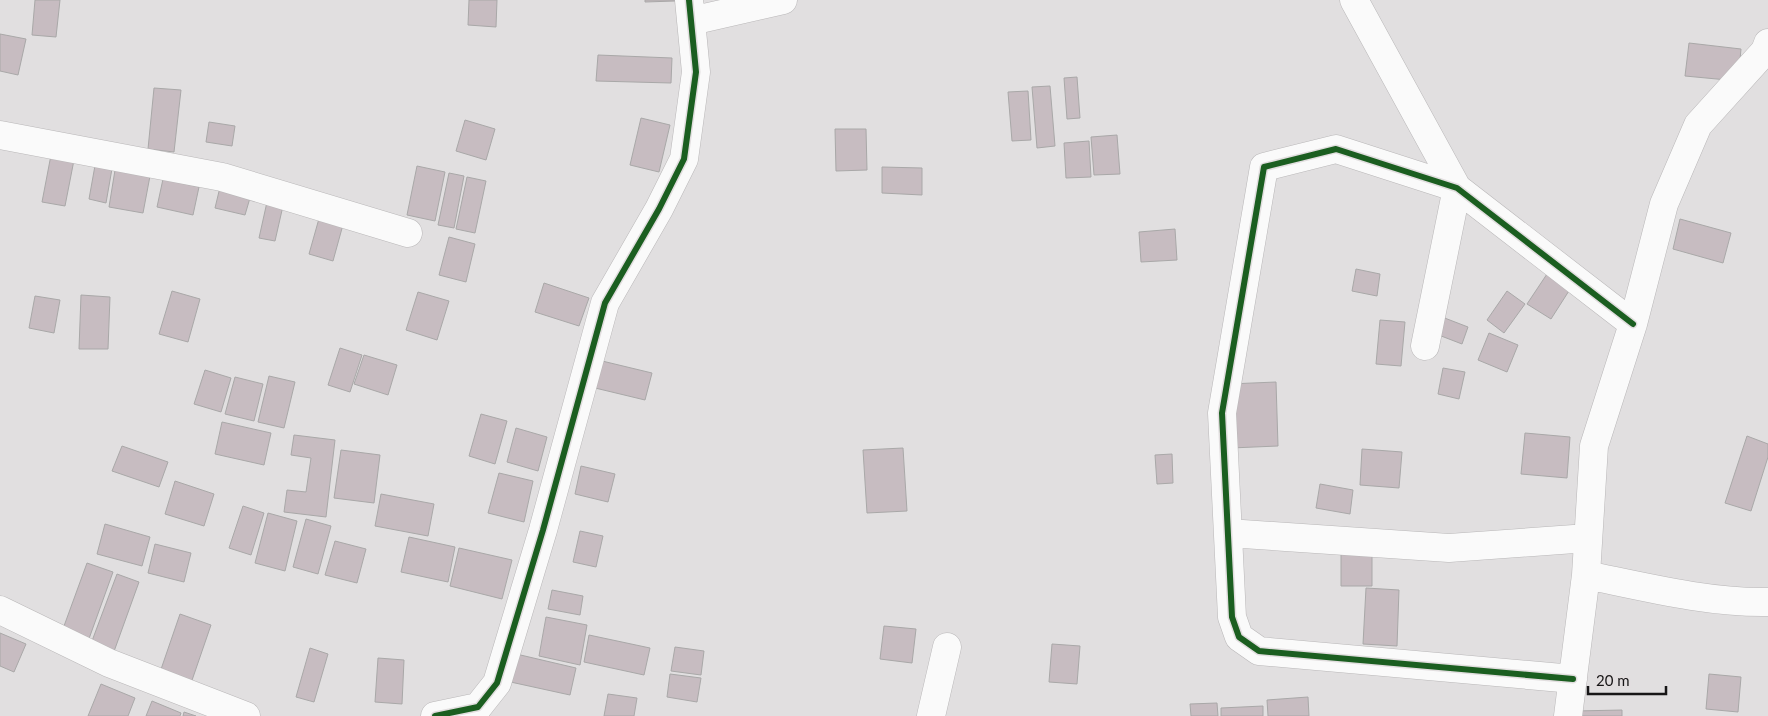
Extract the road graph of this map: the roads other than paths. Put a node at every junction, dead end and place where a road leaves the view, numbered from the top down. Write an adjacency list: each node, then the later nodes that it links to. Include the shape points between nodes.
1 (783, 0): 3 (street)
2 (1354, 0): 6 (street)
3 (690, 10): 18 (street, via 696,72 684,159 605,303 497,683 478,707)
4 (1768, 43): 8 (street, via 1765,51 1698,126 1664,204)
5 (0, 135): 7 (street, via 222,177)
6 (1457, 188): 8 (street); 9 (street); 10 (street, via 1336,149 1264,167 1222,413)
7 (408, 233)
8 (1633, 324): 11 (street, via 1594,446)
9 (1425, 346)
10 (1228, 533): 11 (street, via 1449,548); 16 (street, via 1232,617 1240,637 1260,651)
11 (1588, 538): 12 (street)
12 (1586, 575): 13 (street, via 1742,603); 16 (street)
13 (1768, 602)
14 (0, 610): 17 (street, via 110,663)
15 (947, 647): 19 (street)
16 (1572, 679): 20 (street)
17 (246, 716)
18 (435, 716)
19 (931, 716)
20 (1568, 716)

